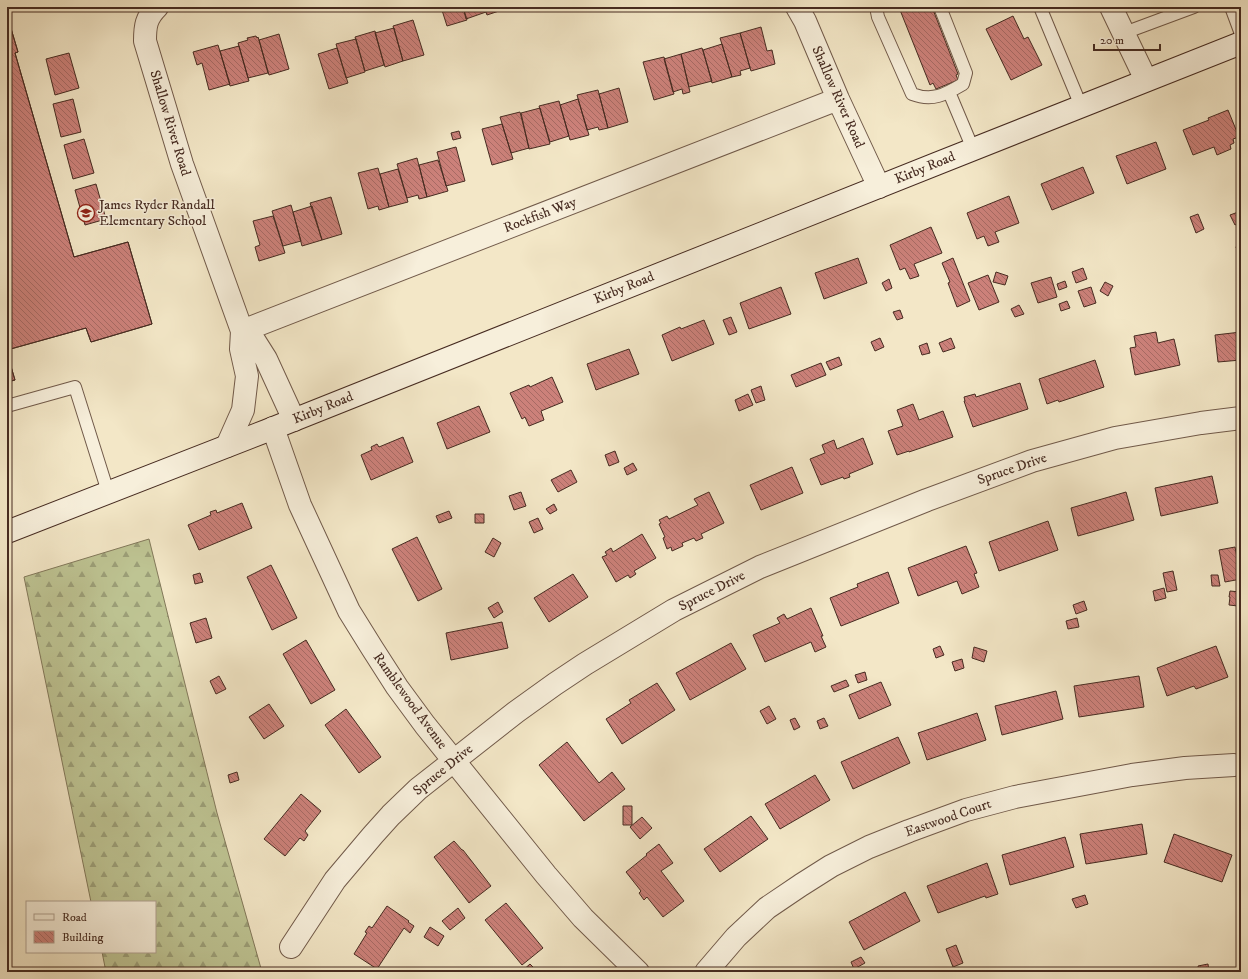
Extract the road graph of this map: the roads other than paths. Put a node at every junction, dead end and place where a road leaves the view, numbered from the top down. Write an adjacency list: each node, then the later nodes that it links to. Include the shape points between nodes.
1 (157, 7): 18 (street, Shallow River Road, via 145,25 146,41 182,164)
2 (797, 7): 14 (street, Shallow River Road)
3 (876, 7): 13 (lane, via 912,94 932,98)
4 (940, 7): 13 (lane, via 966,73 964,84)
5 (1040, 7): 15 (lane)
6 (1111, 7): 9 (street)
7 (1194, 7): 9 (lane)
8 (1230, 7): 10 (lane)
9 (1124, 33): 12 (street)
10 (1241, 34)
11 (1241, 44): 12 (street, Kirby Road)
12 (1146, 80): 15 (street, Kirby Road)
13 (949, 92): 16 (lane)
14 (838, 99): 17 (street, Shallow River Road); 18 (street, Rockfish Way)
15 (1081, 106): 16 (street, Kirby Road)
16 (973, 149): 17 (street, Kirby Road)
17 (879, 186): 21 (street, Kirby Road)
18 (242, 331): 21 (street, Shallow River Road, via 254,340 266,360); 23 (street, Shallow River Road, via 247,376 243,410)
19 (7, 406): 24 (lane, via 75,387)
20 (1241, 418): 26 (street, Spruce Drive, via 1115,438 1032,461 760,567 674,610 585,664 516,712)
21 (294, 420): 22 (street, Kirby Road)
22 (273, 428): 23 (street, Kirby Road); 26 (street, Ramblewood Avenue, via 300,505 349,611 397,687)
23 (227, 446): 24 (street, Kirby Road)
24 (108, 492): 25 (street, Kirby Road)
25 (7, 532)
26 (453, 761): 28 (street, Spruce Drive, via 418,790 372,835 335,880); 29 (street, Ramblewood Avenue, via 583,918)
27 (1234, 765): 30 (street, Eastwood Court, via 1132,775 1015,797 966,810 909,831 831,866 767,908)
28 (291, 947)
29 (638, 972)
30 (706, 972)

